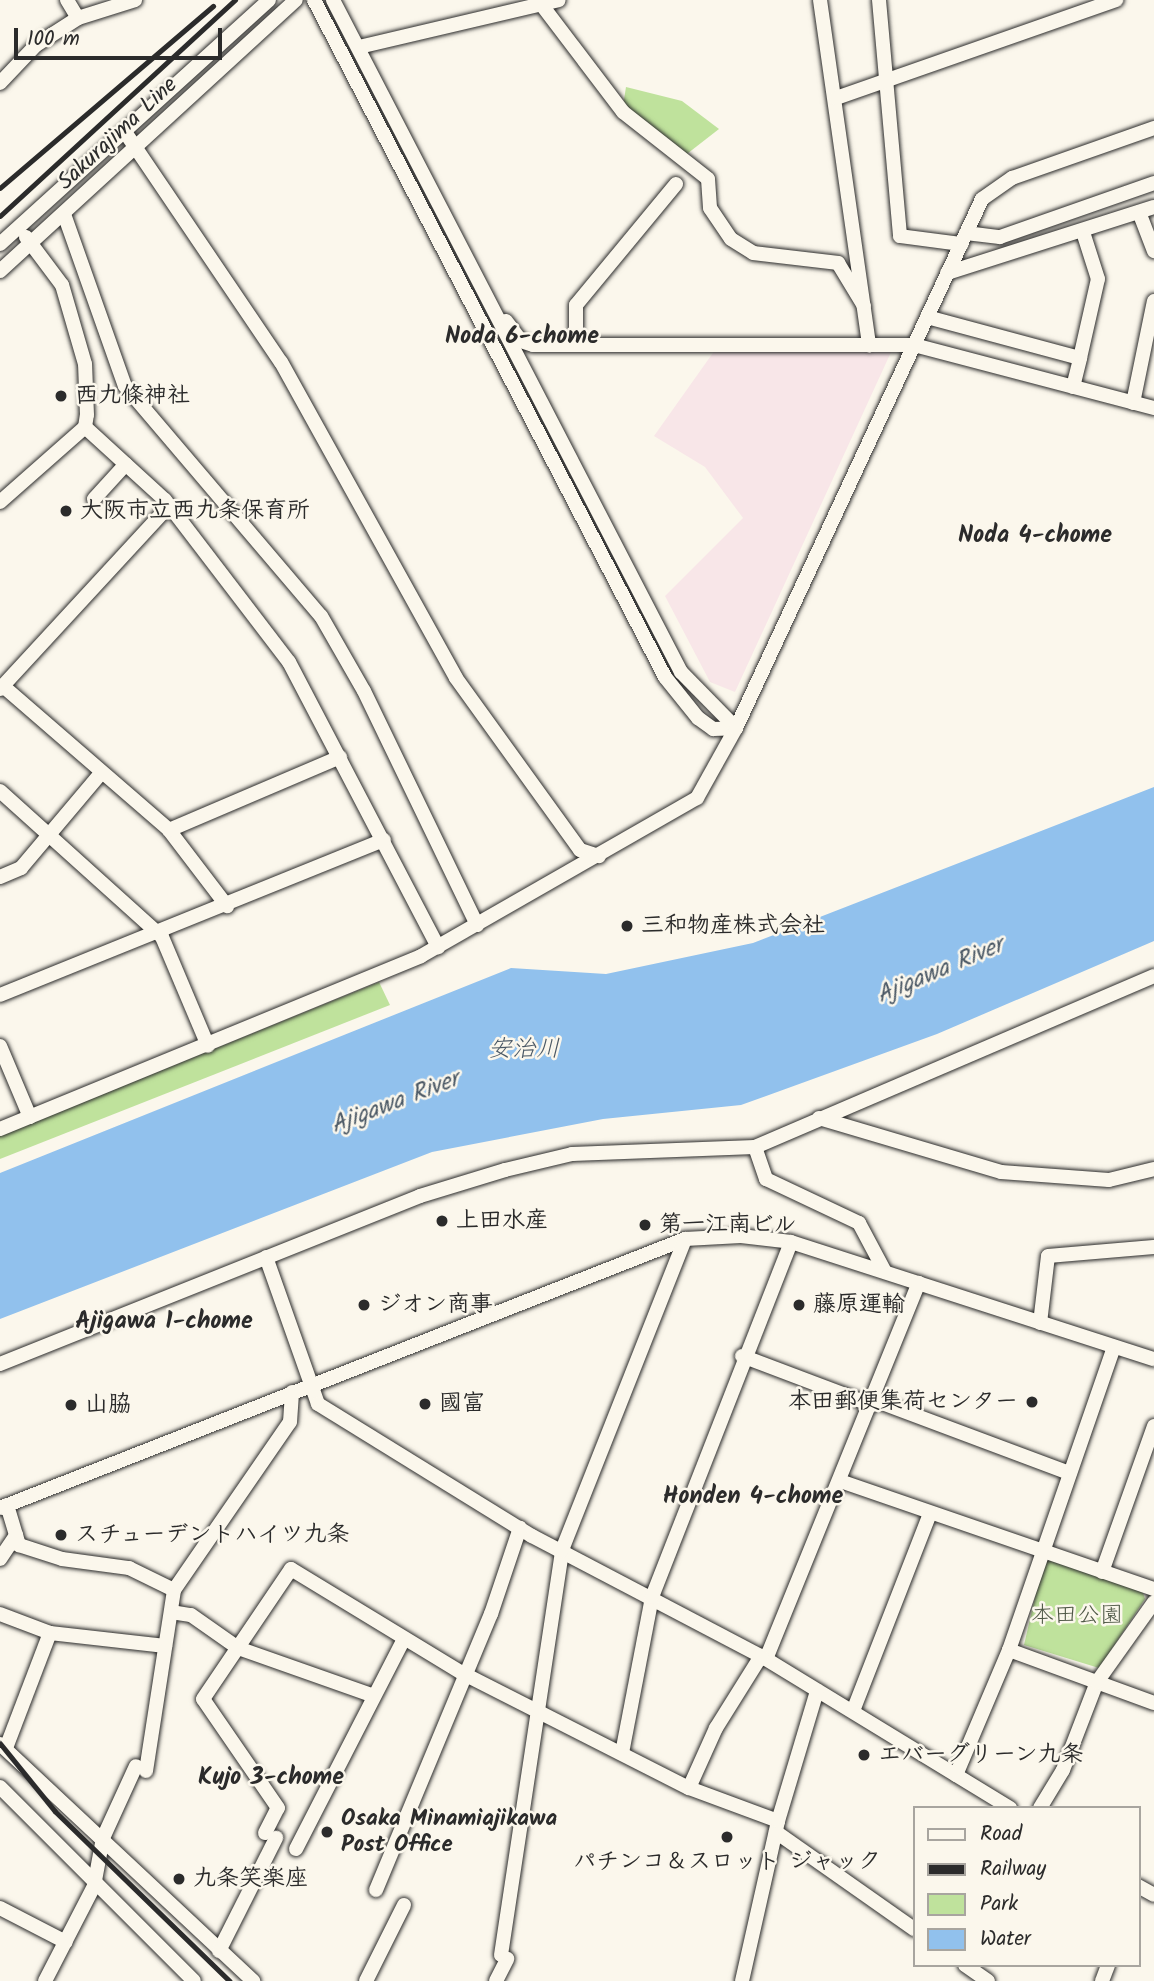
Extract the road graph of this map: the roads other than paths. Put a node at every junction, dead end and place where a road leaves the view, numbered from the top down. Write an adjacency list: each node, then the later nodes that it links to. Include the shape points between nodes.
1 (67, 0): 12 (street)
2 (135, 0): 12 (street)
3 (269, 0): 18 (street, Sakurajima Line)
4 (296, 0): 19 (street, Sakurajima Line)
5 (314, 0): 50 (street, via 665,677 698,718 713,729)
6 (334, 0): 13 (street)
7 (559, 0): 11 (street)
8 (820, 0): 16 (street)
9 (879, 0): 15 (street)
10 (1116, 0): 15 (street)
11 (539, 2): 13 (street); 35 (street, via 623,112 708,179 710,208 731,239 753,253 838,263)
12 (78, 18): 14 (street)
13 (359, 47): 33 (street)
14 (1, 78)
15 (886, 85): 16 (street); 27 (street, via 900,236)
16 (836, 98): 35 (street)
17 (1154, 128): 27 (street, via 996,186)
18 (125, 132): 19 (street); 25 (street, Sakurajima Line)
19 (136, 148): 24 (street, Sakurajima Line); 57 (street, via 281,362 456,678 580,850)
20 (1154, 183): 27 (street, via 1000,237)
21 (676, 184): 37 (street, via 576,305)
22 (1154, 206): 23 (street)
23 (1139, 212): 26 (street); 30 (street)
24 (64, 214): 28 (street, Sakurajima Line); 60 (street, via 125,386 321,616 364,691)
25 (18, 229): 28 (street); 29 (street, Sakurajima Line)
26 (1083, 232): 32 (street); 40 (street, via 1098,279)
27 (963, 238): 32 (street)
28 (31, 243): 31 (street, Sakurajima Line); 44 (street, via 54,269 68,305 85,364)
29 (0, 244)
30 (1154, 251)
31 (0, 271)
32 (947, 273): 36 (street)
33 (488, 295): 37 (street, via 525,344); 50 (street, via 681,672)
34 (1154, 301): 42 (street)
35 (864, 306): 39 (street)
36 (927, 317): 38 (street); 40 (street)
37 (576, 344): 39 (street)
38 (914, 345): 39 (street); 41 (street); 50 (street)
39 (869, 346)
40 (1080, 358): 41 (street)
41 (1073, 387): 42 (street)
42 (1133, 403): 43 (street)
43 (1154, 408)
44 (85, 427): 45 (street); 47 (street)
45 (127, 464): 46 (street); 48 (street)
46 (94, 499)
47 (0, 502)
48 (168, 507): 49 (street); 51 (street, via 289,662)
49 (1, 688): 52 (street)
50 (736, 728): 57 (street, via 696,798)
51 (340, 757): 54 (street); 56 (street)
52 (101, 773): 54 (street); 55 (street)
53 (0, 791): 55 (street)
54 (169, 830): 59 (street)
55 (48, 834): 58 (street, via 21,868); 61 (street)
56 (384, 840): 59 (street); 62 (street)
57 (598, 856): 60 (street)
58 (0, 877)
59 (227, 906): 61 (street)
60 (477, 925): 62 (street)
61 (158, 932): 64 (street); 66 (street)
62 (438, 947): 66 (street)
63 (1154, 976): 68 (street)
64 (0, 995)
65 (0, 1046): 67 (street)
66 (208, 1046): 67 (street)
67 (30, 1117): 69 (street)
68 (818, 1118): 70 (street); 71 (street, via 1001,1172 1109,1180)
69 (0, 1129)
70 (755, 1147): 75 (street, via 572,1154 420,1196); 76 (street, via 766,1179 859,1223)
71 (1154, 1169)
72 (685, 1239): 73 (street); 83 (street); 93 (street)
73 (791, 1242): 76 (street); 80 (street)
74 (1154, 1247): 78 (street, via 1048,1255)
75 (267, 1257): 82 (street); 83 (street)
76 (885, 1272): 77 (street)
77 (919, 1283): 78 (street); 85 (street)
78 (1040, 1323): 79 (street)
79 (1114, 1347): 81 (street); 87 (street)
80 (742, 1356): 85 (street); 99 (street)
81 (1154, 1359)
82 (0, 1364)
83 (310, 1385): 84 (street); 91 (street, via 318,1404)
84 (292, 1392): 89 (street); 98 (street, via 290,1422)
85 (874, 1402): 87 (street); 88 (street)
86 (1154, 1426): 96 (street)
87 (1069, 1473): 94 (street)
88 (843, 1482): 90 (street); 108 (street)
89 (4, 1507): 92 (street)
90 (930, 1514): 94 (street); 115 (street)
91 (520, 1528): 93 (street); 109 (street)
92 (16, 1535): 95 (street); 98 (street, via 19,1545 62,1559 129,1568)
93 (562, 1550): 99 (street); 114 (street)
94 (1041, 1551): 96 (street); 107 (street)
95 (0, 1559)
96 (1102, 1572): 97 (street)
97 (1154, 1589)
98 (174, 1590): 101 (street)
99 (652, 1597): 108 (street); 117 (street)
100 (1154, 1602): 110 (street)
101 (171, 1612): 105 (street); 106 (street, via 191,1615)
102 (0, 1614): 103 (street)
103 (50, 1633): 105 (street); 116 (street)
104 (402, 1643): 106 (street, via 291,1569); 109 (street); 112 (street)
105 (165, 1646): 124 (street, via 141,1769)
106 (238, 1648): 112 (street); 132 (street, via 203,1699 278,1808 267,1866)
107 (1009, 1650): 110 (street); 118 (street)
108 (764, 1658): 111 (street); 119 (street, via 716,1728)
109 (464, 1674): 114 (street); 127 (street)
110 (1097, 1682): 113 (street); 122 (street, via 1063,1770)
111 (817, 1691): 115 (street); 123 (street)
112 (374, 1696): 125 (street)
113 (1154, 1703)
114 (536, 1711): 117 (street); 138 (street, via 504,1957)
115 (853, 1711): 118 (street)
116 (3, 1746): 124 (street)
117 (622, 1753): 119 (street)
118 (956, 1775): 121 (street)
119 (689, 1788): 123 (street)
120 (2, 1794): 126 (street)
121 (1007, 1806)
122 (1041, 1806)
123 (777, 1827): 130 (street); 139 (street)
124 (103, 1838): 126 (street); 132 (street)
125 (296, 1849)
126 (94, 1886): 131 (street); 135 (street)
127 (376, 1890)
128 (404, 1905): 137 (street)
129 (0, 1908): 131 (street)
130 (912, 1928)
131 (66, 1942): 134 (street)
132 (219, 1951): 136 (street)
133 (969, 1970): 140 (street)
134 (46, 1981)
135 (194, 1981)
136 (253, 1981)
137 (366, 1981)
138 (496, 1981)
139 (742, 1981)
140 (988, 1981)

